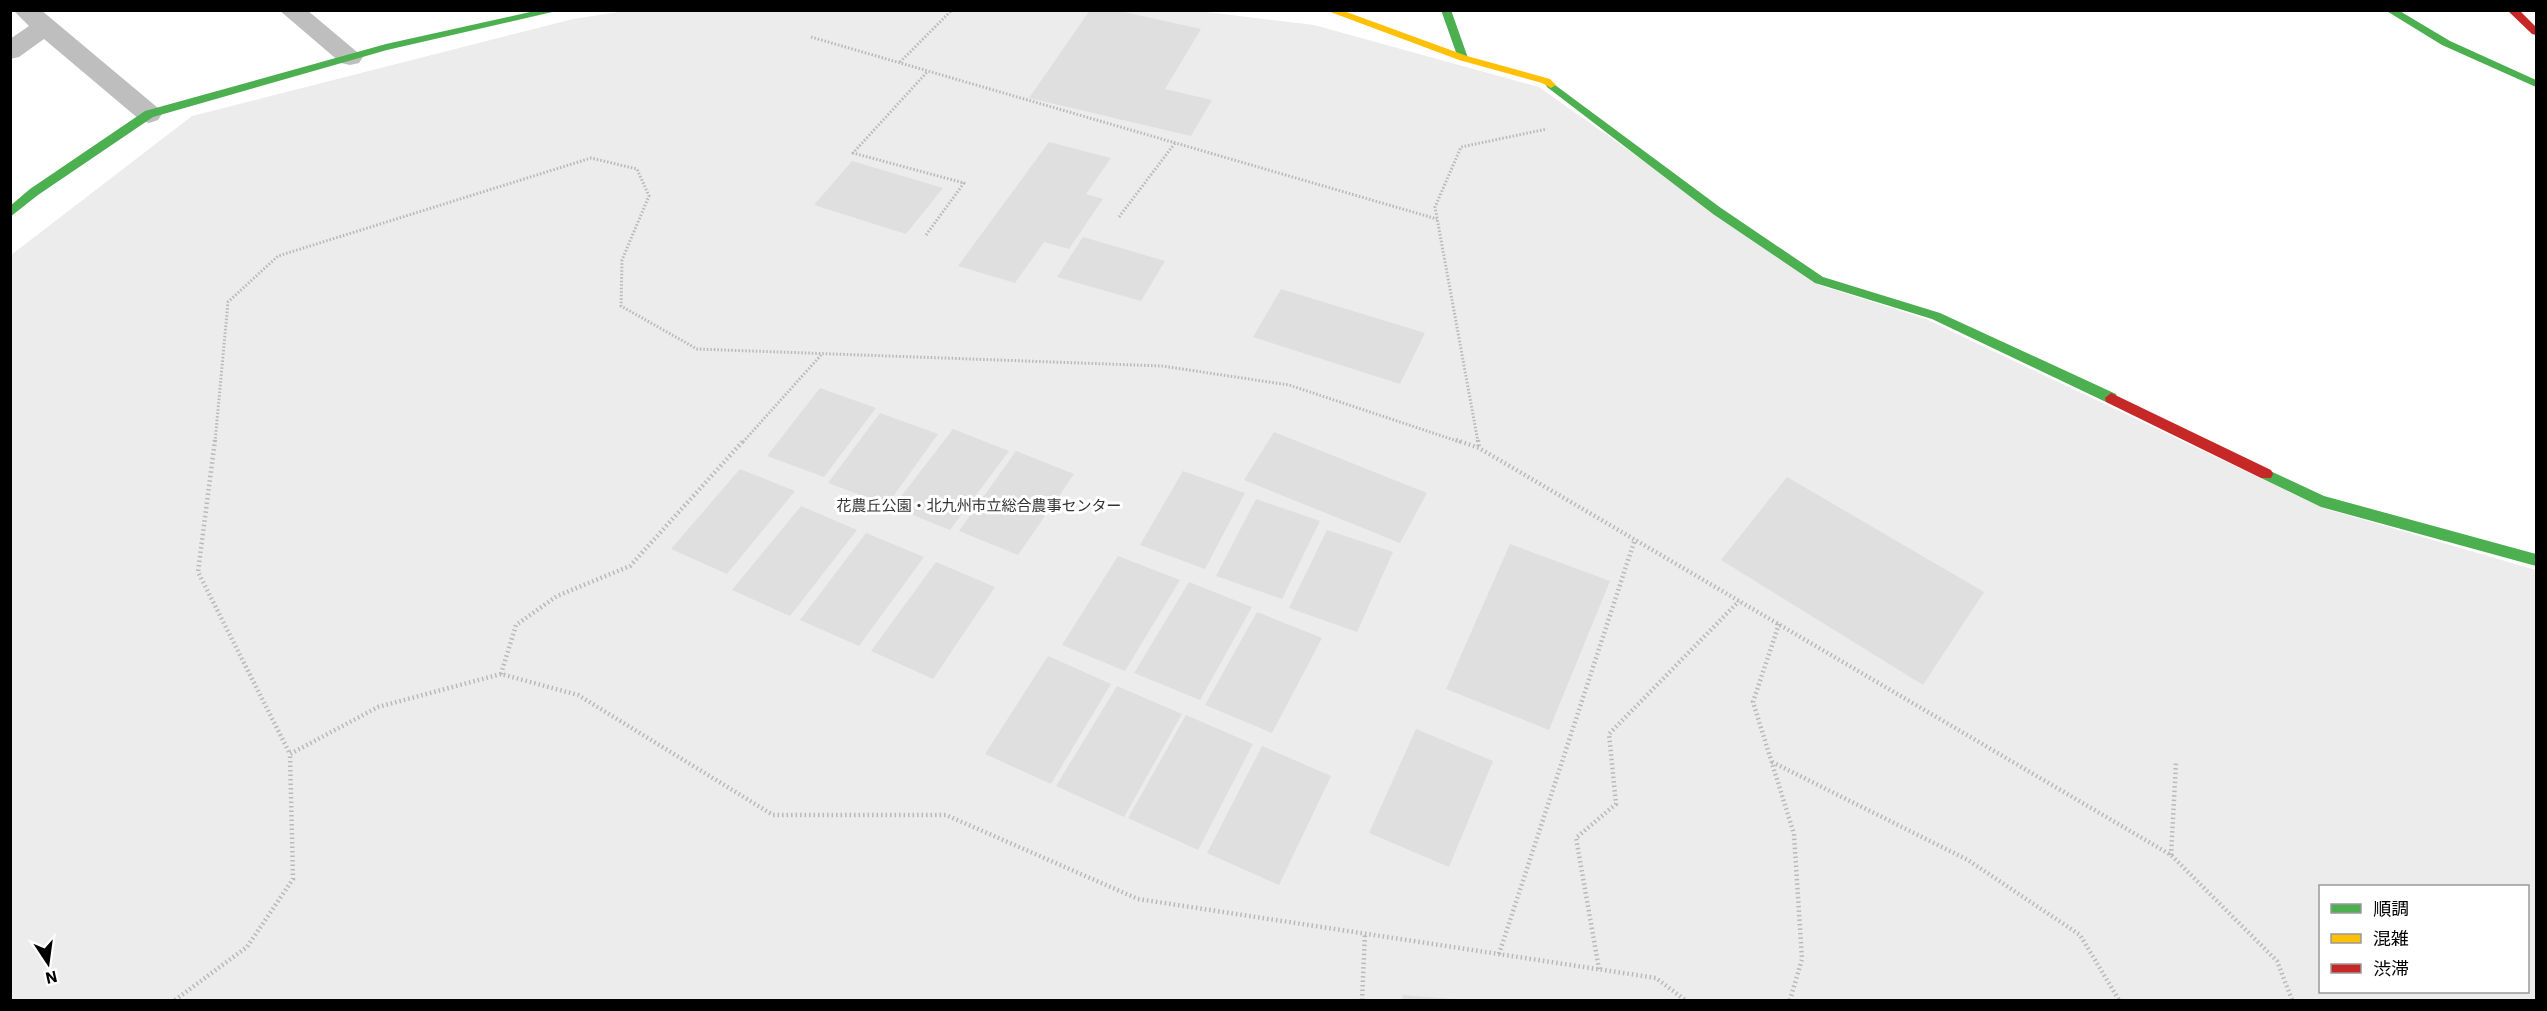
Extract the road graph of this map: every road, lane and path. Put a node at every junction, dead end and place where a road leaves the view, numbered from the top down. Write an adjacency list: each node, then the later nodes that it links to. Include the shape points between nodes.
1 (25, 10): 9 (street)
2 (291, 10): 13 (street)
3 (556, 10): 13 (street)
4 (952, 10): 15 (path)
5 (1330, 10): 14 (street)
6 (1446, 10): 14 (street)
7 (2390, 10): 17 (street, via 2446,43)
8 (2512, 10): 10 (street)
9 (45, 27): 12 (street); 18 (street)
10 (2536, 32)
11 (811, 37): 15 (path)
12 (10, 51)
13 (350, 57): 18 (street)
14 (1462, 58): 19 (street, via 1546,81)
15 (899, 62): 16 (path)
16 (928, 71): 20 (path); 24 (path, via 854,153 964,183)
17 (2536, 84)
18 (149, 114): 21 (street, via 34,192)
19 (1594, 118): 23 (path, via 1461,147 1435,207); 28 (street, via 1717,211 1819,280 1936,316 2321,501)
20 (1175, 143): 22 (path); 23 (path)
21 (10, 213)
22 (1119, 217)
23 (1437, 219): 26 (path)
24 (926, 236)
25 (822, 354): 26 (path, via 1162,366 1289,385); 31 (path, via 630,566 557,596 516,625); 32 (path, via 697,349 621,306 622,260 649,196 638,169 591,158 278,256 228,302 198,572)
26 (1479, 448): 27 (path)
27 (1635, 539): 29 (path); 37 (path)
28 (2536, 560)
29 (1739, 601): 30 (path); 38 (path, via 1609,734 1616,804 1576,838)
30 (1779, 624): 33 (path, via 1753,702); 35 (path)
31 (501, 674): 32 (path, via 378,708); 36 (path, via 578,695 773,815 946,815 1138,899)
32 (290, 754): 39 (path, via 293,879 246,947)
33 (1772, 762): 42 (path, via 1794,834 1802,959); 43 (path, via 1968,860 2080,935)
34 (2176, 763): 35 (path)
35 (2171, 855): 44 (path, via 2277,961)
36 (1365, 934): 37 (path); 40 (path)
37 (1499, 954): 38 (path)
38 (1599, 969): 41 (path, via 1656,978)
39 (175, 1000)
40 (1362, 1000)
41 (1685, 1000)
42 (1790, 1000)
43 (2120, 1000)
44 (2292, 1000)

